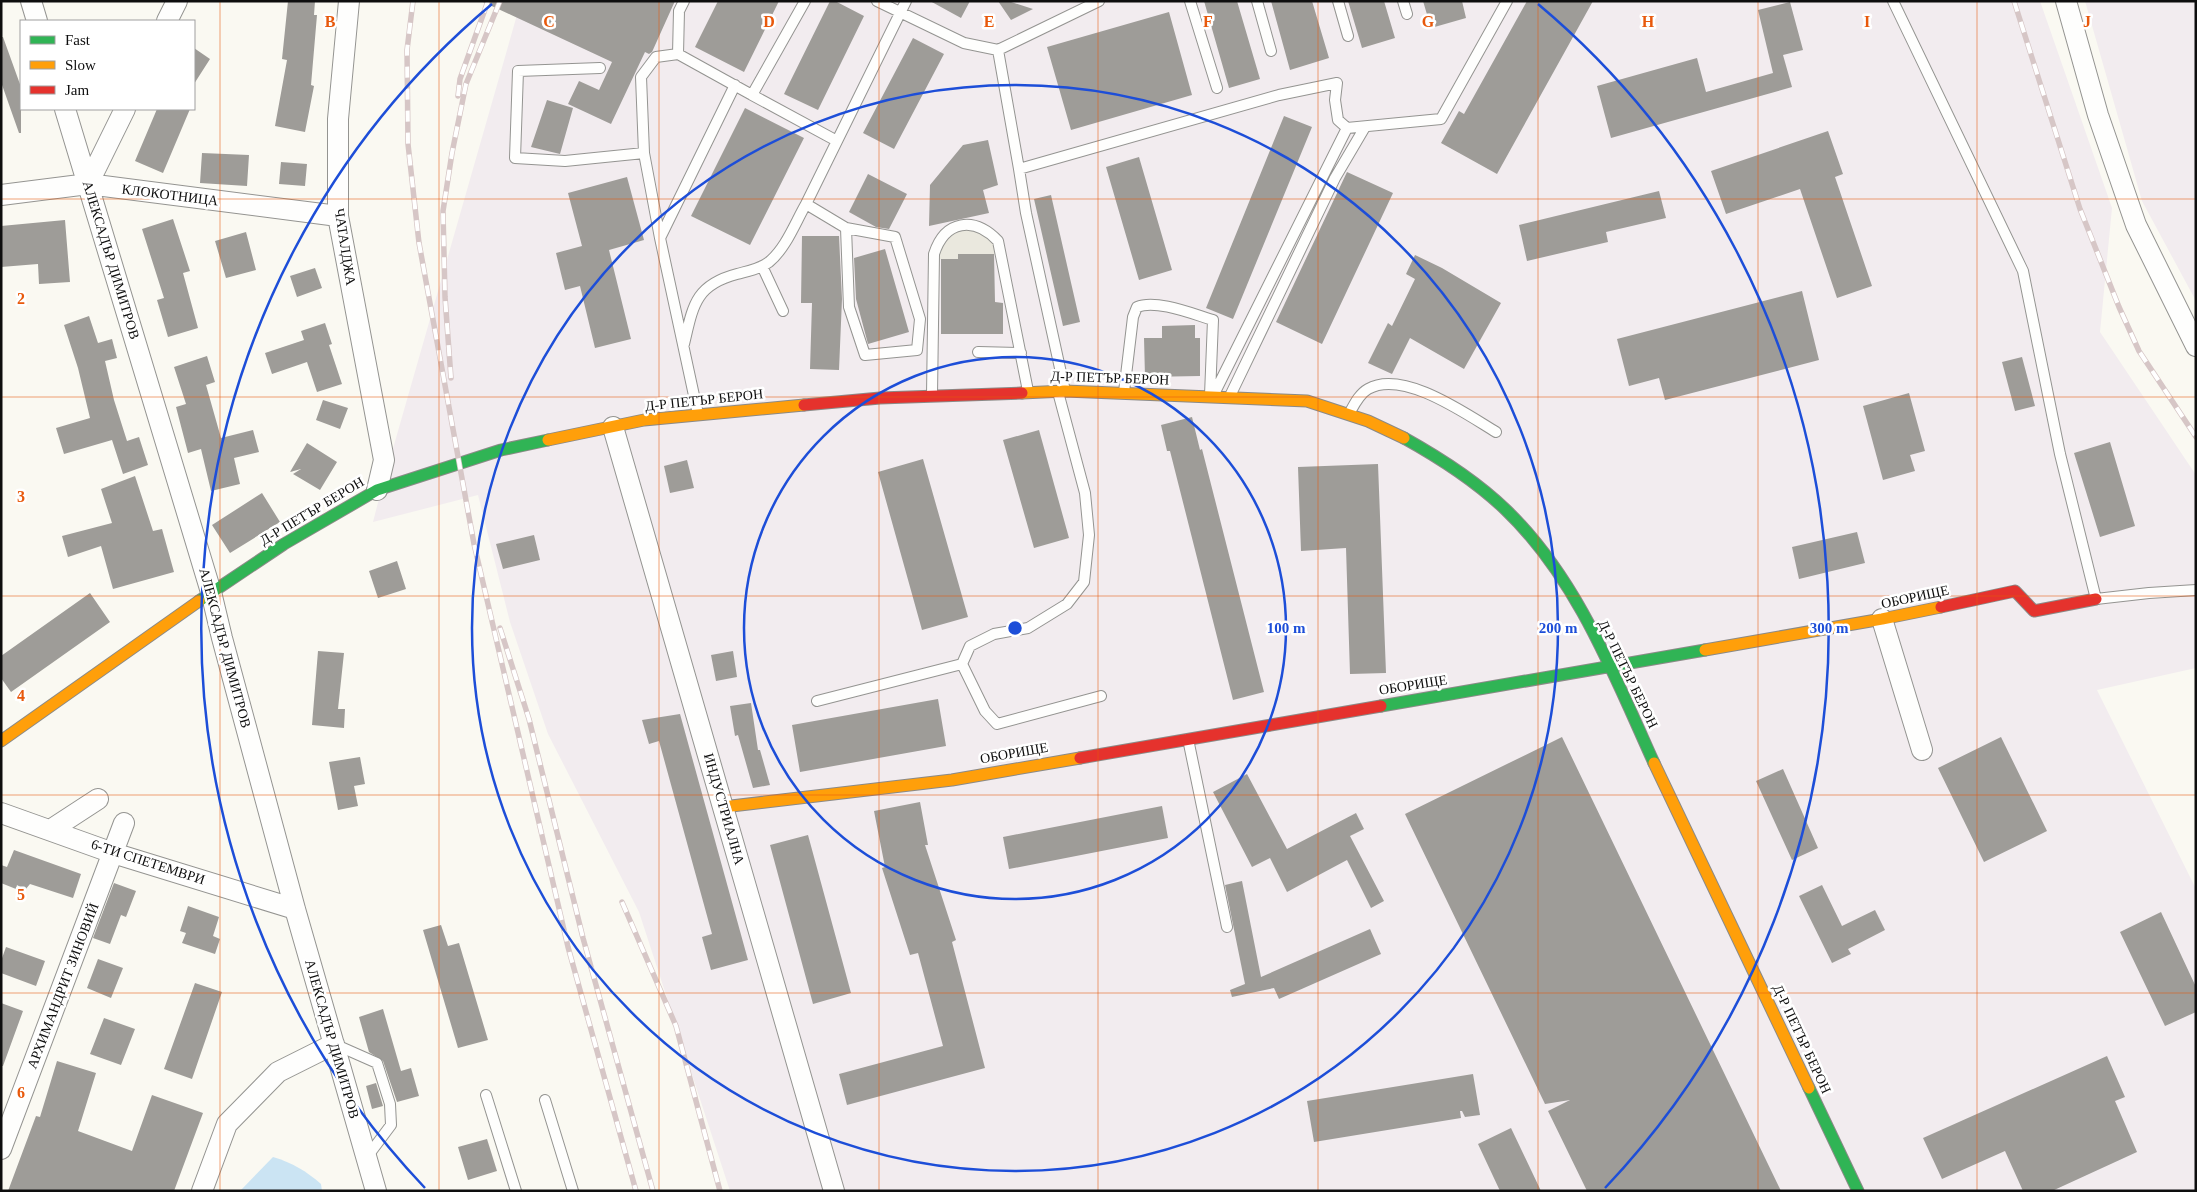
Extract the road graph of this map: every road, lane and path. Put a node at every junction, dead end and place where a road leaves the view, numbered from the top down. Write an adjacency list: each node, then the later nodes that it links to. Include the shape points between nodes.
1 (30, 1): 18 (street)
2 (177, 1): 19 (street)
3 (350, 1): 38 (street, ЧАТАЛДЖА, via 338,119)
4 (684, 1): 23 (lane, via 679,11)
5 (805, 1): 27 (lane)
6 (877, 1): 16 (lane)
7 (906, 1): 16 (lane)
8 (1098, 1): 21 (lane)
9 (1190, 1): 26 (lane)
10 (1257, 1): 22 (lane)
11 (1338, 1): 20 (lane)
12 (1403, 1): 17 (lane)
13 (1507, 1): 30 (lane, via 1441,119)
14 (1893, 1): 60 (lane, via 2023,271 2060,454)
15 (2066, 1): 43 (street, via 2098,115 2136,225)
16 (900, 13): 21 (lane, via 964,43); 32 (lane)
17 (1407, 14)
18 (37, 20)
19 (168, 20)
20 (1348, 36)
21 (998, 50): 34 (lane)
22 (1271, 51)
23 (678, 54): 25 (lane); 33 (lane, via 656,57 641,77)
24 (600, 68): 33 (lane, via 518,71 515,158 565,161)
25 (735, 86): 27 (lane); 40 (lane)
26 (1217, 88)
27 (752, 95): 32 (lane)
28 (64, 110): 35 (street, АЛЕКСАДЪР ДИМИТРОВ)
29 (125, 110): 35 (street)
30 (1364, 127): 31 (lane); 52 (lane, via 1335,178)
31 (1346, 128): 34 (lane, via 1338,120 1337,82 1279,95); 51 (lane)
32 (837, 141): 37 (lane)
33 (644, 153): 40 (lane)
34 (1019, 169): 47 (lane)
35 (88, 184): 36 (street, КЛОКОТНИЦА); 38 (street, КЛОКОТНИЦА); 59 (street, АЛЕКСАДЪР ДИМИТРОВ)
36 (1, 195)
37 (806, 204): 39 (lane); 41 (lane, via 781,248)
38 (338, 216): 57 (street, ЧАТАЛДЖА, via 384,460)
39 (846, 228): 39 (lane, via 849,307 865,355 917,350 920,319 895,237)
40 (660, 238): 44 (lane)
41 (762, 266): 42 (lane); 44 (lane, via 728,276 706,287 691,312)
42 (783, 312)
43 (2196, 346)
44 (684, 347): 53 (lane)
45 (978, 352): 46 (lane)
46 (1021, 353): 48 (lane); 50 (lane, via 998,241 988,230 974,225 955,227 942,237 934,254)
47 (1062, 391): 48 (street, Д-Р ПЕТЪР БЕРОН); 49 (street, Д-Р ПЕТЪР БЕРОН); 62 (lane, via 1085,493 1089,535 1084,582 1067,604 1028,628 994,634 970,646)
48 (1028, 392): 50 (street, Д-Р ПЕТЪР БЕРОН)
49 (1124, 393): 51 (street, Д-Р ПЕТЪР БЕРОН); 51 (lane, via 1133,317 1137,307 1144,304 1179,309 1213,320)
50 (932, 396): 53 (street, Д-Р ПЕТЪР БЕРОН)
51 (1211, 397): 52 (street, Д-Р ПЕТЪР БЕРОН)
52 (1229, 397): 54 (street, Д-Р ПЕТЪР БЕРОН, via 1307,401)
53 (699, 415): 55 (street, Д-Р ПЕТЪР БЕРОН, via 644,420)
54 (1349, 415): 56 (lane, via 1368,389 1402,385 1430,393); 63 (street, Д-Р ПЕТЪР БЕРОН, via 1424,450 1468,477 1527,532 1558,571)
55 (613, 427): 57 (street, Д-Р ПЕТЪР БЕРОН, via 501,450); 70 (street, ИНДУСТРИАЛНА)
56 (1496, 432)
57 (377, 490): 59 (street, Д-Р ПЕТЪР БЕРОН, via 284,544)
58 (2196, 590): 60 (lane)
59 (211, 592): 67 (street, Д-Р ПЕТЪР БЕРОН); 75 (street, АЛЕКСАДЪР ДИМИТРОВ)
60 (2096, 599): 61 (street, ОБОРИЩЕ, via 2034,611 2015,591)
61 (1882, 619): 63 (street, ОБОРИЩЕ); 68 (street)
62 (962, 664): 64 (lane, via 985,711 997,724); 65 (lane)
63 (1609, 667): 66 (street, ОБОРИЩЕ); 87 (street, Д-Р ПЕТЪР БЕРОН)
64 (1101, 696)
65 (817, 701)
66 (1187, 738): 70 (street, ОБОРИЩЕ, via 952,780); 76 (lane)
67 (1, 741)
68 (1922, 750)
69 (98, 799): 73 (street)
70 (724, 807): 86 (street, ИНДУСТРИАЛНА)
71 (1, 813): 73 (street, 6-ТИ СПЕТЕМВРИ)
72 (124, 823): 74 (street, АРХИМАНДРИТ ЗИНОВИЙ)
73 (52, 830): 74 (street, 6-ТИ СПЕТЕМВРИ)
74 (113, 853): 75 (street, 6-ТИ СПЕТЕМВРИ); 80 (street, АРХИМАНДРИТ ЗИНОВИЙ)
75 (295, 909): 77 (street, АЛЕКСАДЪР ДИМИТРОВ)
76 (1227, 926)
77 (334, 1044): 81 (street, АЛЕКСАДЪР ДИМИТРОВ); 81 (lane, via 377,1063 390,1104 390,1125); 82 (street, via 278,1072 227,1124)
78 (486, 1095): 84 (lane)
79 (544, 1100): 85 (lane)
80 (1, 1149)
81 (366, 1158): 83 (street, АЛЕКСАДЪР ДИМИТРОВ)
82 (202, 1191)
83 (376, 1191)
84 (516, 1191)
85 (573, 1191)
86 (834, 1191)
87 (1858, 1191)

